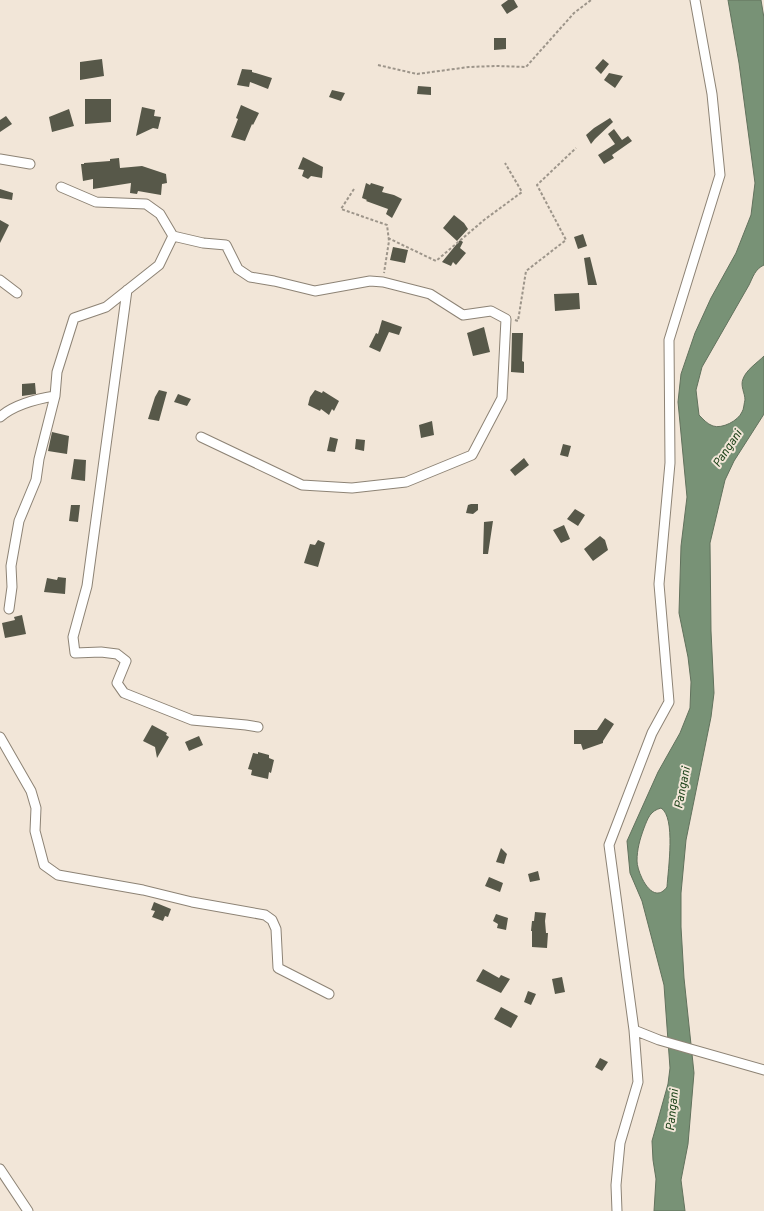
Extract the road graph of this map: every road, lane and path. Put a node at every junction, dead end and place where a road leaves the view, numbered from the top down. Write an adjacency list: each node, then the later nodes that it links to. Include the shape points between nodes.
1 (591, 0): 3 (path, via 574,13 526,67 469,67 417,74)
2 (695, 0): 24 (street, via 712,94 720,175 669,340 670,463 659,584 669,702 652,733 609,845)
3 (378, 65)
4 (576, 148): 16 (path, via 538,185 566,240 526,271 518,321)
5 (0, 158): 6 (street)
6 (30, 164)
7 (505, 164): 11 (path, via 522,192 436,261)
8 (61, 187): 10 (street, via 96,202 146,204 160,214)
9 (354, 189): 11 (path, via 341,209 387,225)
10 (173, 236): 13 (street, via 226,245 238,269 250,277 315,291 370,281); 14 (street, via 159,265)
11 (388, 238): 13 (path)
12 (0, 280): 15 (street)
13 (383, 282): 16 (street, via 430,294 463,315 491,311)
14 (127, 290): 17 (street, via 106,307 74,318 57,372); 21 (street, via 87,586 73,637 76,653 117,654 126,661 117,683 124,693 192,720)
15 (17, 293)
16 (506, 319): 19 (street, via 502,398 472,455 406,482 352,488 302,484)
17 (55, 396): 18 (street, via 36,399); 20 (street, via 36,480 19,521 11,566)
18 (0, 417)
19 (200, 436)
20 (9, 609)
21 (258, 727)
22 (0, 737): 23 (street, via 31,791 36,808 35,831 44,866 58,875 265,915 272,920 276,929 278,968)
23 (329, 994)
24 (634, 1030): 25 (street, via 659,1040); 28 (street, via 638,1082 620,1143 616,1185)
25 (764, 1070)
26 (0, 1169): 27 (street)
27 (28, 1211)
28 (617, 1211)

